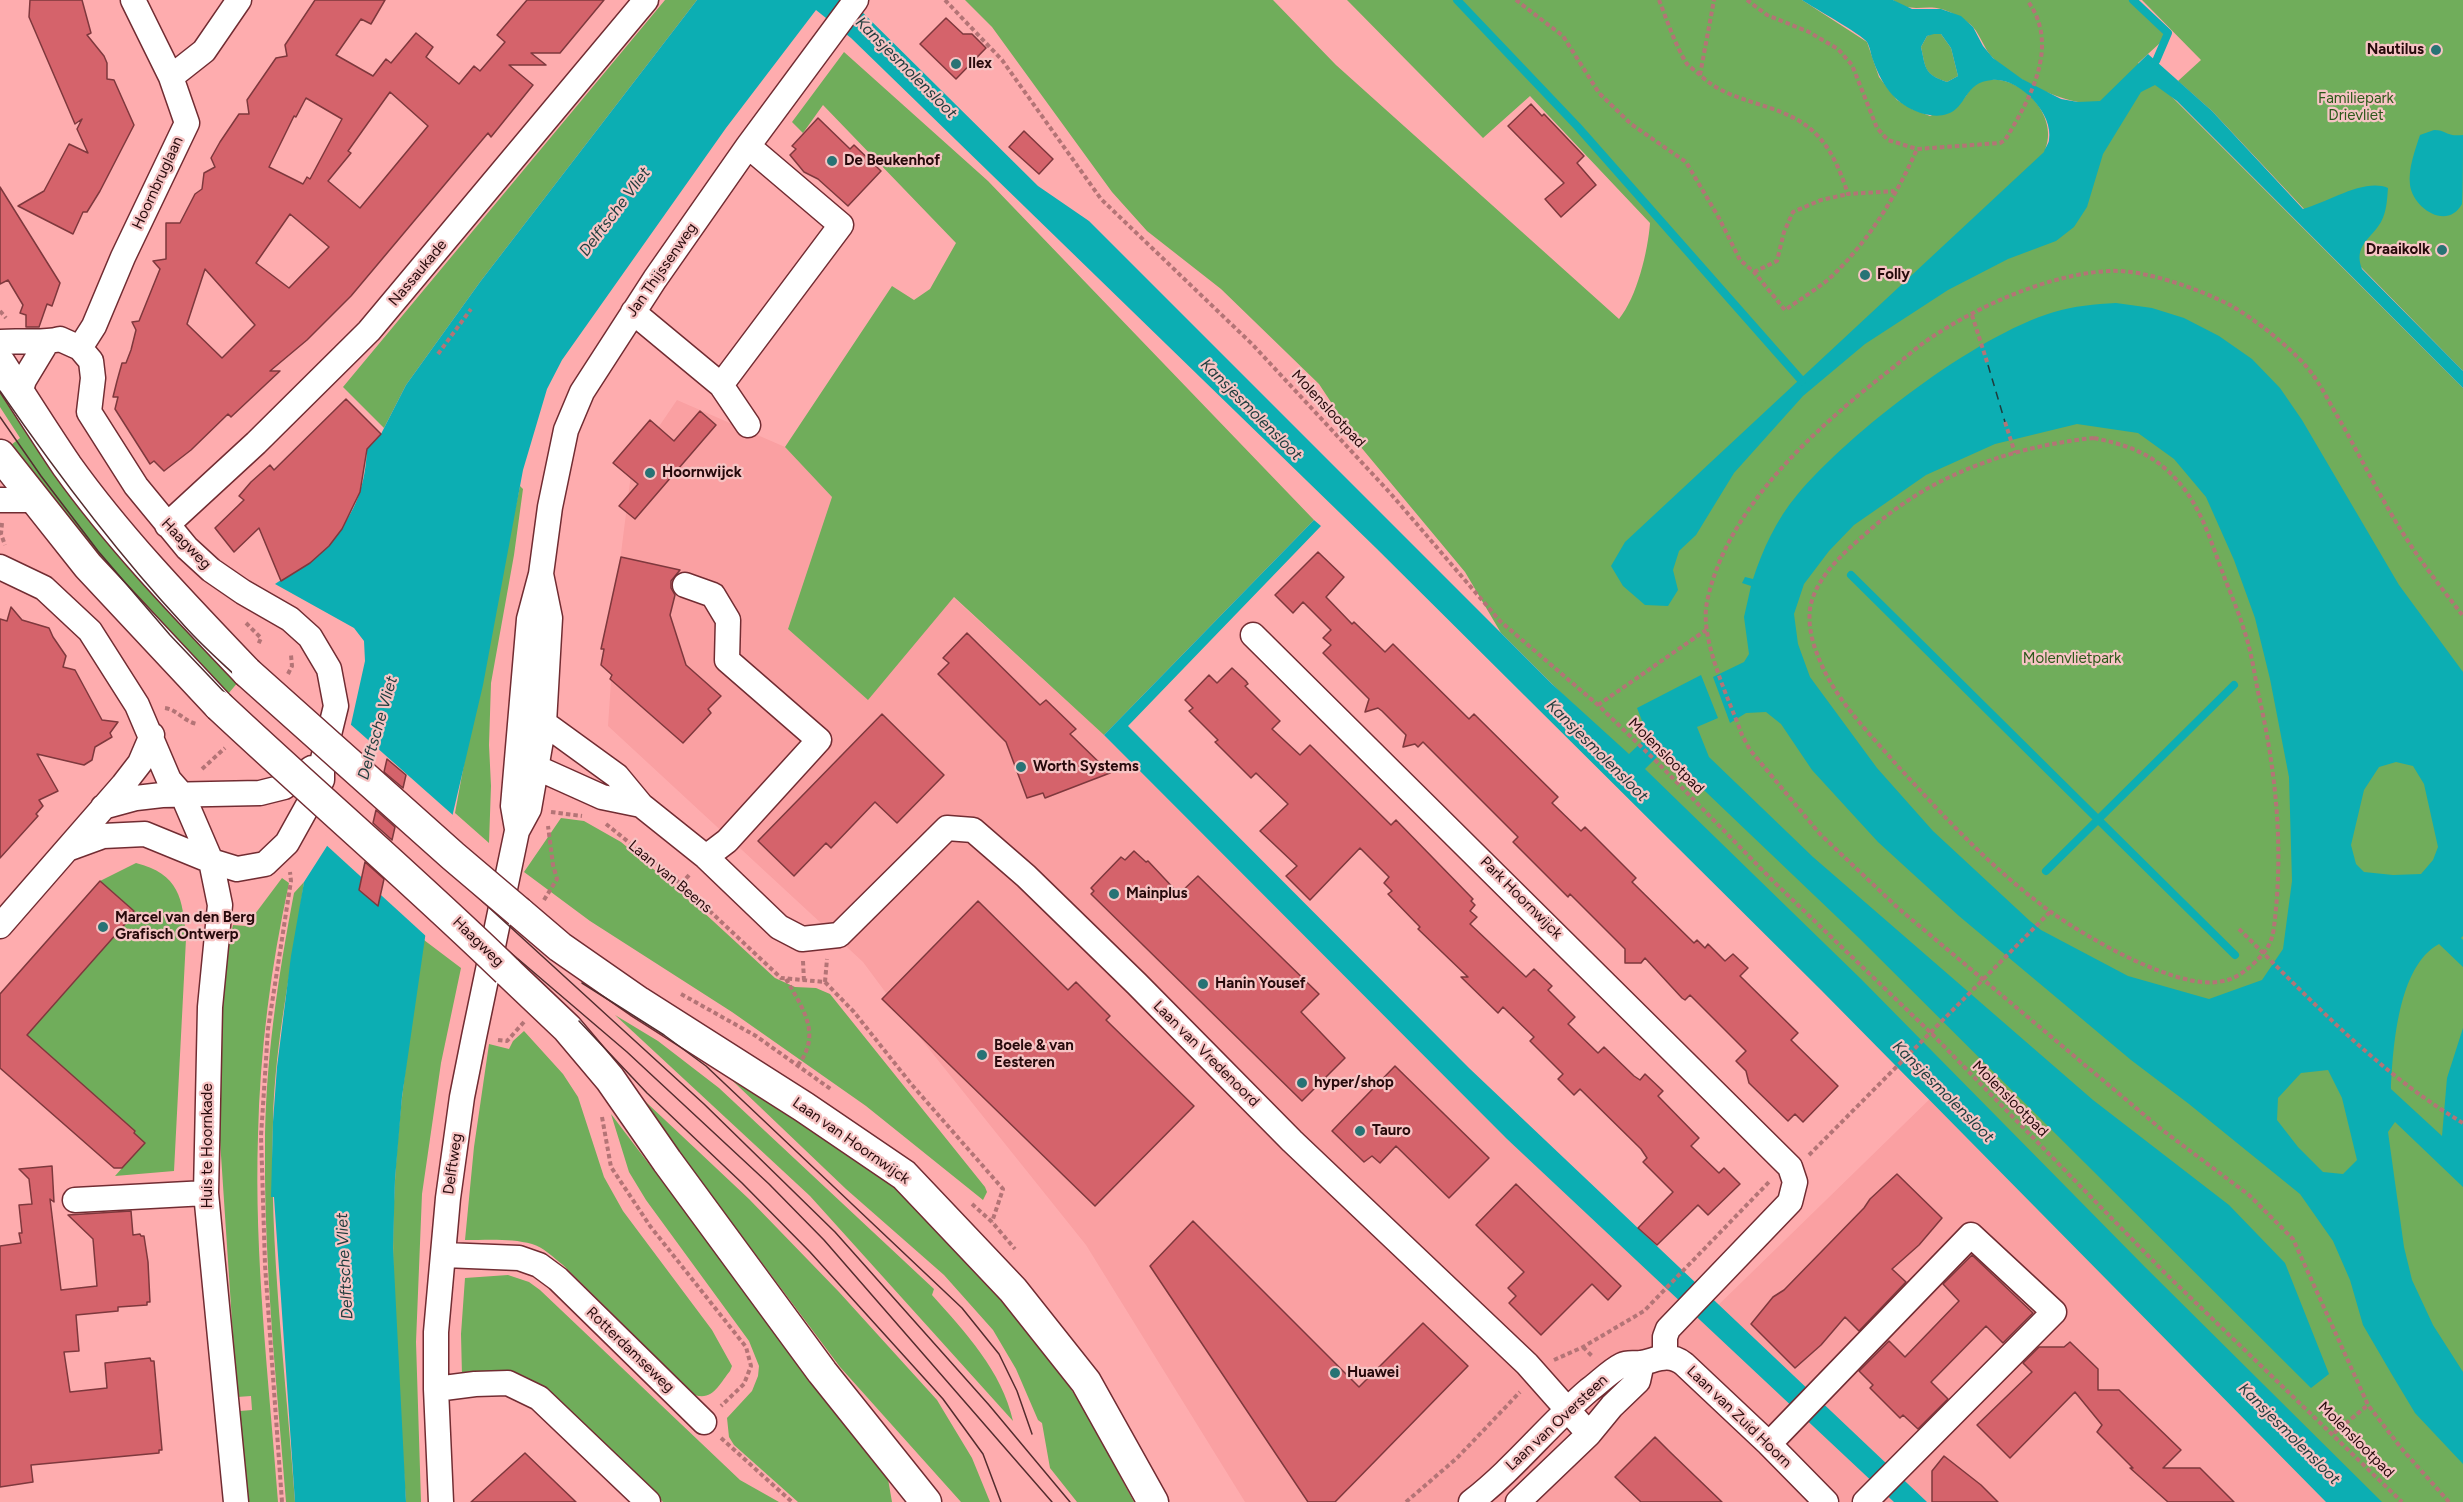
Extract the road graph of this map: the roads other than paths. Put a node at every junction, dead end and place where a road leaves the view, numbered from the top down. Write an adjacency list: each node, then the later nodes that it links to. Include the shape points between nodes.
1 (134, 0): 5 (street, Hoornbruglaan)
2 (239, 0): 5 (street, via 204,51)
3 (646, 0): 18 (street, Nassaukade, via 369,331)
4 (856, 0): 6 (street, Jan Thijssenweg)
5 (171, 77): 10 (street, Hoornbruglaan, via 187,123 94,326)
6 (748, 146): 7 (street, Jan Thijssenweg); 12 (street, via 841,225)
7 (633, 312): 12 (street); 22 (street, Jan Thijssenweg, via 582,392 566,430 549,507 541,574 550,618)
8 (0, 342): 9 (street)
9 (47, 342): 10 (street, via 60,339); 13 (street)
10 (80, 348): 18 (street, Haagweg, via 91,362 89,412 136,486)
11 (0, 363): 13 (main road)
12 (721, 385): 14 (street)
13 (20, 393): 47 (main road, Laan van Hoornwijck, bridge, via 68,466 115,526 247,672 453,856 560,947 904,1175 1013,1290 1086,1382)
14 (748, 425)
15 (0, 455): 17 (main road, Haagweg)
16 (0, 500): 17 (street)
17 (34, 500): 46 (main road, Haagweg, bridge, via 116,597 219,706 423,890 567,1028 610,1079 822,1372)
18 (167, 525): 24 (street, Haagweg, via 211,570 290,618 310,637 329,669 336,706)
19 (0, 568): 23 (street, via 44,588 90,631)
20 (685, 585): 30 (street, via 713,595 728,620 727,660 819,740 727,841)
21 (1253, 635): 36 (street, Park Hoornwijck, via 1787,1164 1795,1182 1790,1202 1668,1329)
22 (532, 721): 25 (street, Jan Thijssenweg); 27 (street, via 617,777)
23 (152, 735): 26 (street, via 169,780); 28 (street, via 140,763)
24 (322, 763): 26 (street, via 284,787 260,793); 31 (street, Haagweg, via 322,780 287,843 265,864 237,869)
25 (527, 763): 27 (street, via 602,797); 35 (street, Delftweg, via 513,806 517,831 462,1097)
26 (183, 796): 28 (street, via 136,798); 31 (street)
27 (640, 805): 30 (street)
28 (102, 807): 29 (street)
29 (70, 848): 31 (street, Haagweg, via 103,836 145,834); 32 (street)
30 (706, 857): 38 (street, Laan van Vredenoord, via 779,927 802,939 839,935 947,828 973,830 1128,975 1292,1141 1527,1364)
31 (211, 861): 33 (street, Huis te Hoornkade, via 220,905 210,1007)
32 (0, 926)
33 (206, 1193): 34 (street); 43 (street, Huis te Hoornkade)
34 (75, 1200)
35 (444, 1255): 37 (street, Delftweg, via 436,1332); 39 (street, Rotterdamseweg, via 519,1258 539,1264)
36 (1653, 1360): 38 (street, Laan van Oversteen, via 1625,1363); 40 (street, Laan van Oversteen); 41 (street, Laan van Zuid Hoorn, via 1673,1357 1684,1364)
37 (436, 1389): 44 (street, Delftweg); 45 (street, via 508,1383 539,1398)
38 (1567, 1409): 40 (street, Laan van Vredenoord); 48 (street, Laan van Oversteen)
39 (704, 1422)
40 (1589, 1434): 49 (street, Laan van Oversteen)
41 (1769, 1444): 42 (street, via 1971,1236 2054,1312); 50 (street, Laan van Zuid Hoorn)
42 (1868, 1499)
43 (236, 1502)
44 (441, 1502)
45 (648, 1502)
46 (926, 1502)
47 (1153, 1502)
48 (1471, 1502)
49 (1518, 1502)
50 (1826, 1502)

